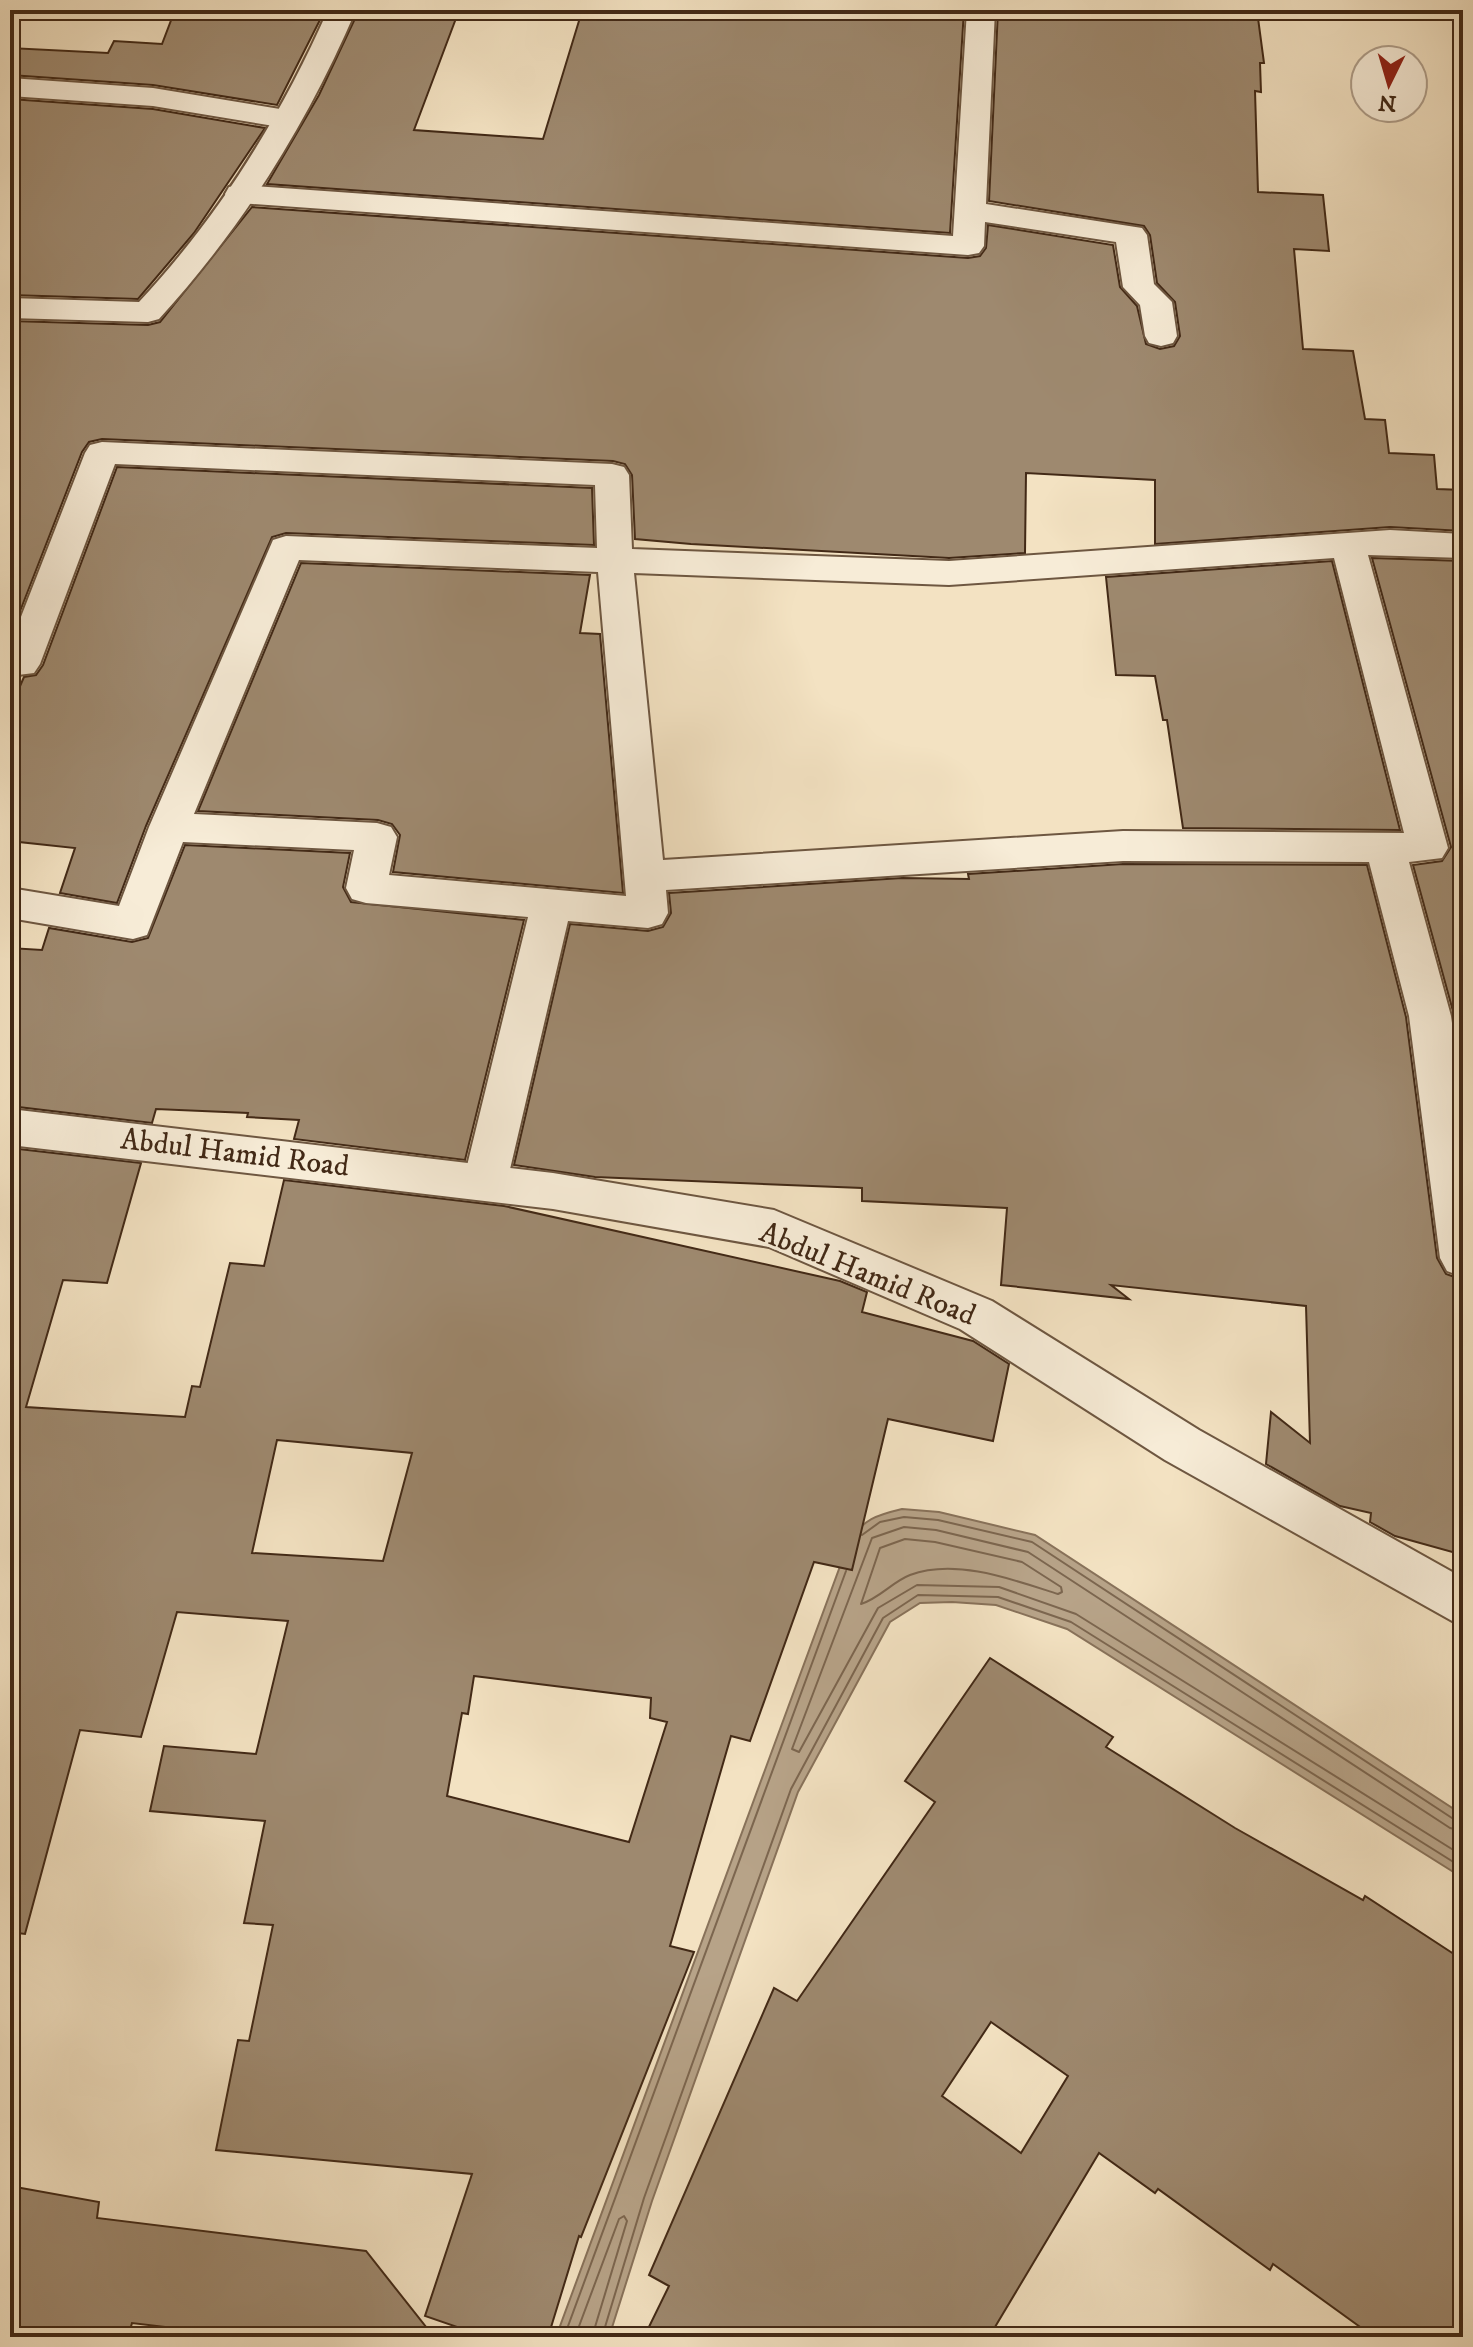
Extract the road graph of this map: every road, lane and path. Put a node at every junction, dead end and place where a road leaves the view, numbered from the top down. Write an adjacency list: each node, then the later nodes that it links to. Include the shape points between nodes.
1 (342, 10): 4 (street)
2 (981, 10): 6 (street)
3 (10, 87): 4 (street, via 153,97)
4 (286, 119): 5 (street)
5 (240, 194): 6 (street, via 957,248 971,241); 7 (street, via 181,278 148,312)
6 (972, 211): 8 (street, via 1131,235 1139,287 1156,302)
7 (10, 308)
8 (1161, 336)
9 (1348, 545): 10 (street); 11 (street, via 949,573); 14 (street, via 1428,848)
10 (1463, 546)
11 (615, 560): 12 (street, via 612,475 102,453 21,664); 13 (street, via 286,548); 15 (street)
12 (10, 663)
13 (169, 827): 16 (street, via 133,924); 17 (street, via 377,837 366,888)
14 (1385, 847): 15 (street, via 1123,846); 20 (street, via 1430,1016)
15 (646, 876): 17 (street, via 648,913)
16 (10, 903)
17 (551, 906): 19 (street)
18 (10, 1127): 19 (street, Abdul Hamid Road)
19 (485, 1182): 21 (street, Abdul Hamid Road, via 774,1229 976,1315 1182,1445)
20 (1463, 1258)
21 (1463, 1604)

